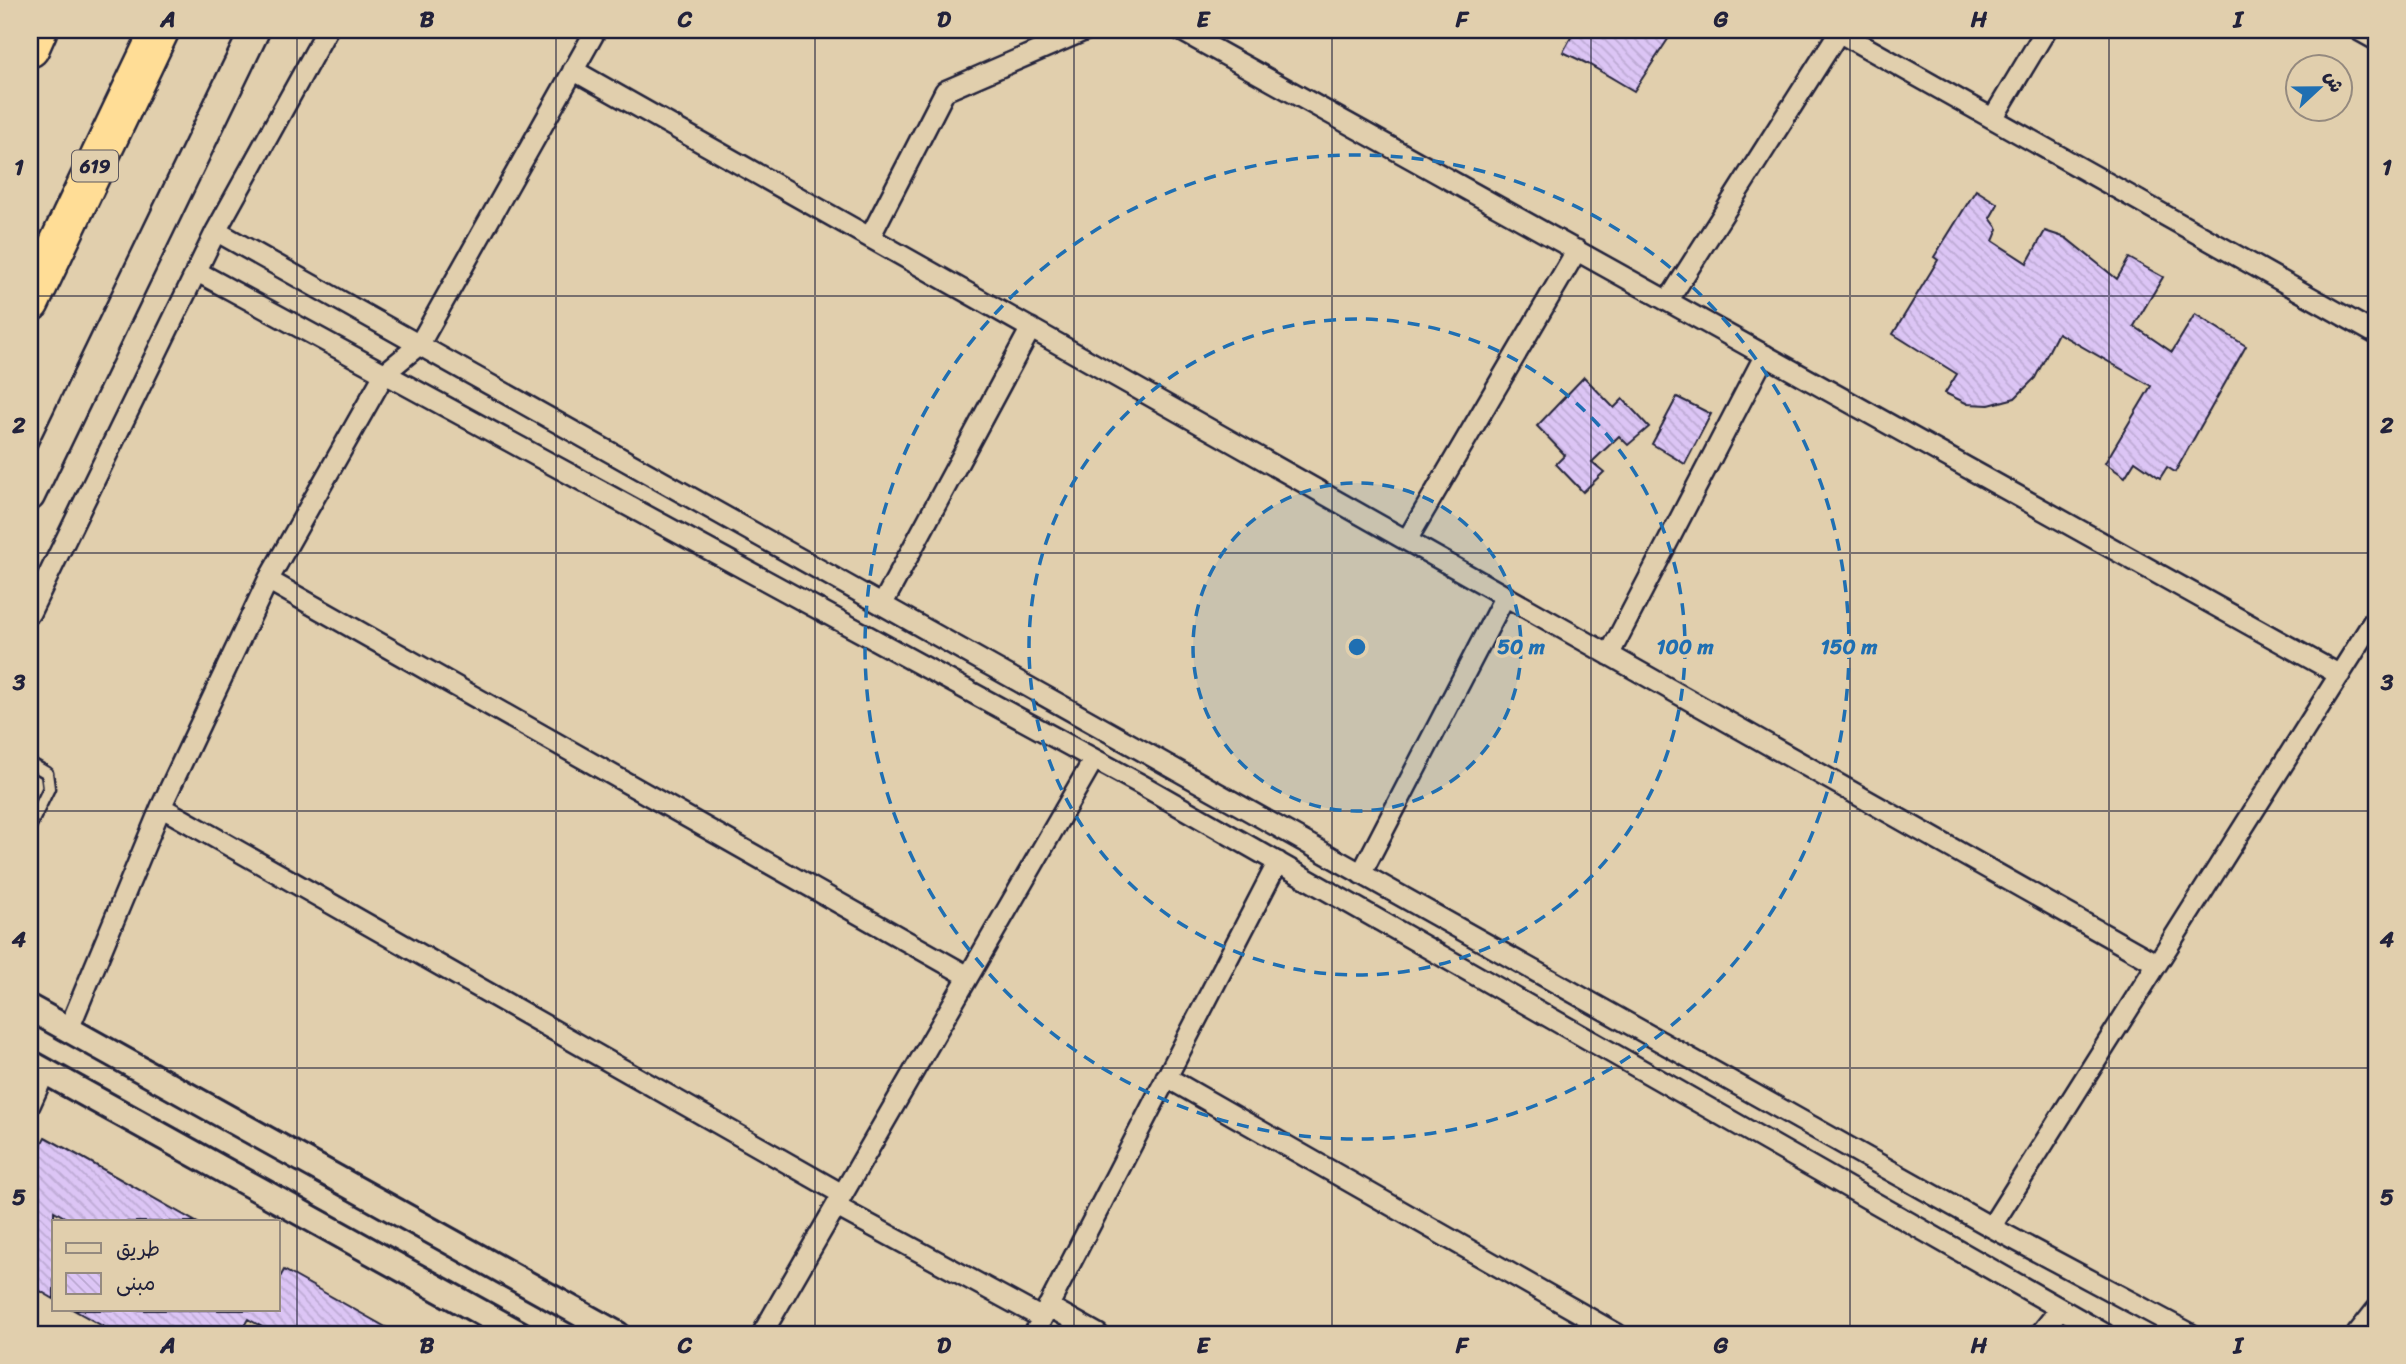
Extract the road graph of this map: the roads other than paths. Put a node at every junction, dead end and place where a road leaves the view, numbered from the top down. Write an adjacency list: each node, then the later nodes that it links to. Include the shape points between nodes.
1 (38, 30): 12 (highway)
2 (160, 30): 20 (highway, 619)
3 (256, 30): 26 (main road)
4 (327, 30): 15 (street)
5 (596, 30): 13 (street)
6 (1086, 30): 16 (street, via 945,91)
7 (1180, 30): 17 (street)
8 (2046, 30): 14 (street)
9 (2358, 30): 11 (street)
10 (1837, 31): 14 (street); 19 (street)
11 (2376, 40)
12 (30, 48)
13 (573, 70): 16 (street); 23 (street)
14 (1993, 118): 22 (street)
15 (216, 232): 18 (street); 23 (street)
16 (870, 237): 21 (street)
17 (1577, 250): 19 (street); 27 (street)
18 (196, 271): 25 (street); 31 (street)
19 (1668, 301): 24 (street)
20 (30, 303)
21 (1031, 328): 27 (street); 30 (street)
22 (2376, 334)
23 (419, 345): 25 (street); 30 (street)
24 (1765, 355): 33 (street); 34 (street)
25 (385, 373): 28 (street); 35 (street)
26 (30, 496)
27 (1407, 540): 29 (street)
28 (268, 580): 37 (street); 42 (street)
29 (1505, 596): 33 (street); 40 (street)
30 (882, 605): 40 (street)
31 (30, 613)
32 (2376, 617): 34 (street)
33 (1609, 655): 41 (street)
34 (2340, 675): 41 (street)
35 (1094, 759): 39 (street); 42 (street)
36 (30, 763): 38 (lane, via 47,773 50,788)
37 (161, 807): 44 (street); 48 (street)
38 (30, 826)
39 (1278, 862): 46 (street); 50 (street)
40 (1361, 874): 49 (street)
41 (2157, 964): 49 (street)
42 (968, 976): 48 (street)
43 (30, 1008): 44 (street)
44 (68, 1031): 54 (street)
45 (37, 1068): 47 (street); 53 (street)
46 (1166, 1077): 52 (street); 57 (street)
47 (30, 1105)
48 (840, 1201): 52 (street); 55 (street)
49 (1992, 1227): 60 (street)
50 (2060, 1309): 58 (street); 59 (street)
51 (2376, 1310): 61 (street)
52 (1041, 1320): 56 (street)
53 (520, 1334)
54 (617, 1334)
55 (762, 1334)
56 (1098, 1334)
57 (1616, 1334)
58 (2040, 1334)
59 (2105, 1334)
60 (2191, 1334)
61 (2357, 1334)

